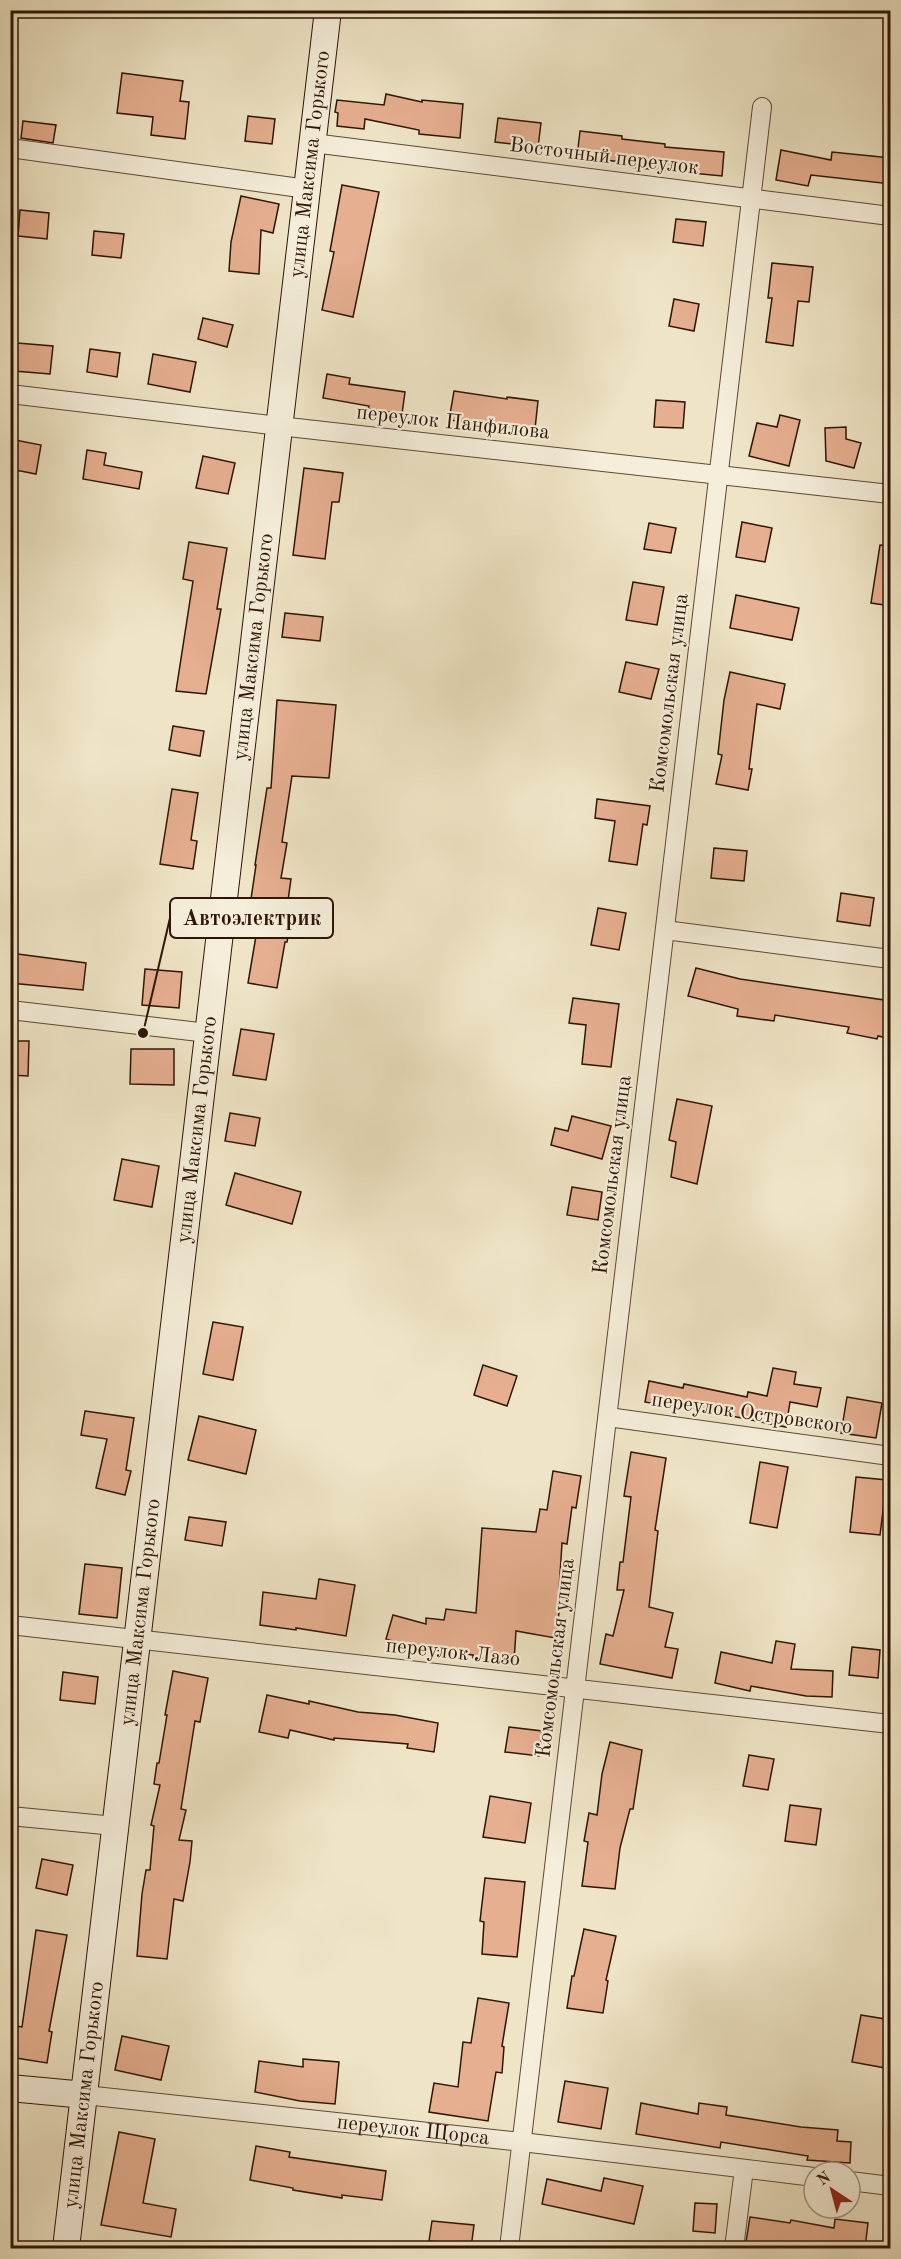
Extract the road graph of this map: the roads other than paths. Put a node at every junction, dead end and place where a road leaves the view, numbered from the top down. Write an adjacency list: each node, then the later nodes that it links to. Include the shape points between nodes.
1 (328, 10): 3 (main road, улица Максима Горького)
2 (762, 107): 6 (street, Комсомольская улица)
3 (312, 143): 5 (main road, улица Максима Горького); 6 (street, Восточный переулок)
4 (10, 148): 5 (street)
5 (307, 189): 9 (main road, улица Максима Горького)
6 (751, 198): 7 (street, Восточный переулок); 10 (street, Комсомольская улица)
7 (891, 216)
8 (10, 394): 9 (street, переулок Панфилова)
9 (279, 426): 10 (street, переулок Панфилова); 15 (main road, улица Максима Горького)
10 (719, 475): 11 (street, переулок Панфилова); 12 (street, Комсомольская улица)
11 (891, 494)
12 (665, 930): 13 (street); 16 (street, Комсомольская улица)
13 (891, 958)
14 (10, 1010): 15 (street)
15 (208, 1034): 19 (main road, улица Максима Горького)
16 (608, 1417): 17 (street, переулок Островского); 20 (street, Комсомольская улица)
17 (891, 1456)
18 (10, 1625): 19 (street, переулок Лазо)
19 (136, 1641): 20 (street, переулок Лазо); 23 (main road, улица Максима Горького)
20 (575, 1689): 21 (street, переулок Лазо); 26 (street, Комсомольская улица)
21 (891, 1724)
22 (10, 1816): 23 (street)
23 (115, 1826): 25 (main road, улица Максима Горького)
24 (10, 2088): 25 (main road, переулок Щорса)
25 (85, 2095): 26 (street, переулок Щорса); 31 (main road, улица Максима Горького)
26 (522, 2142): 27 (street, переулок Щорса); 32 (street, Комсомольская улица)
27 (744, 2169): 28 (street, переулок Щорса); 33 (street)
28 (802, 2176)
29 (862, 2182): 30 (street)
30 (891, 2186)
31 (66, 2248)
32 (509, 2248)
33 (734, 2248)

